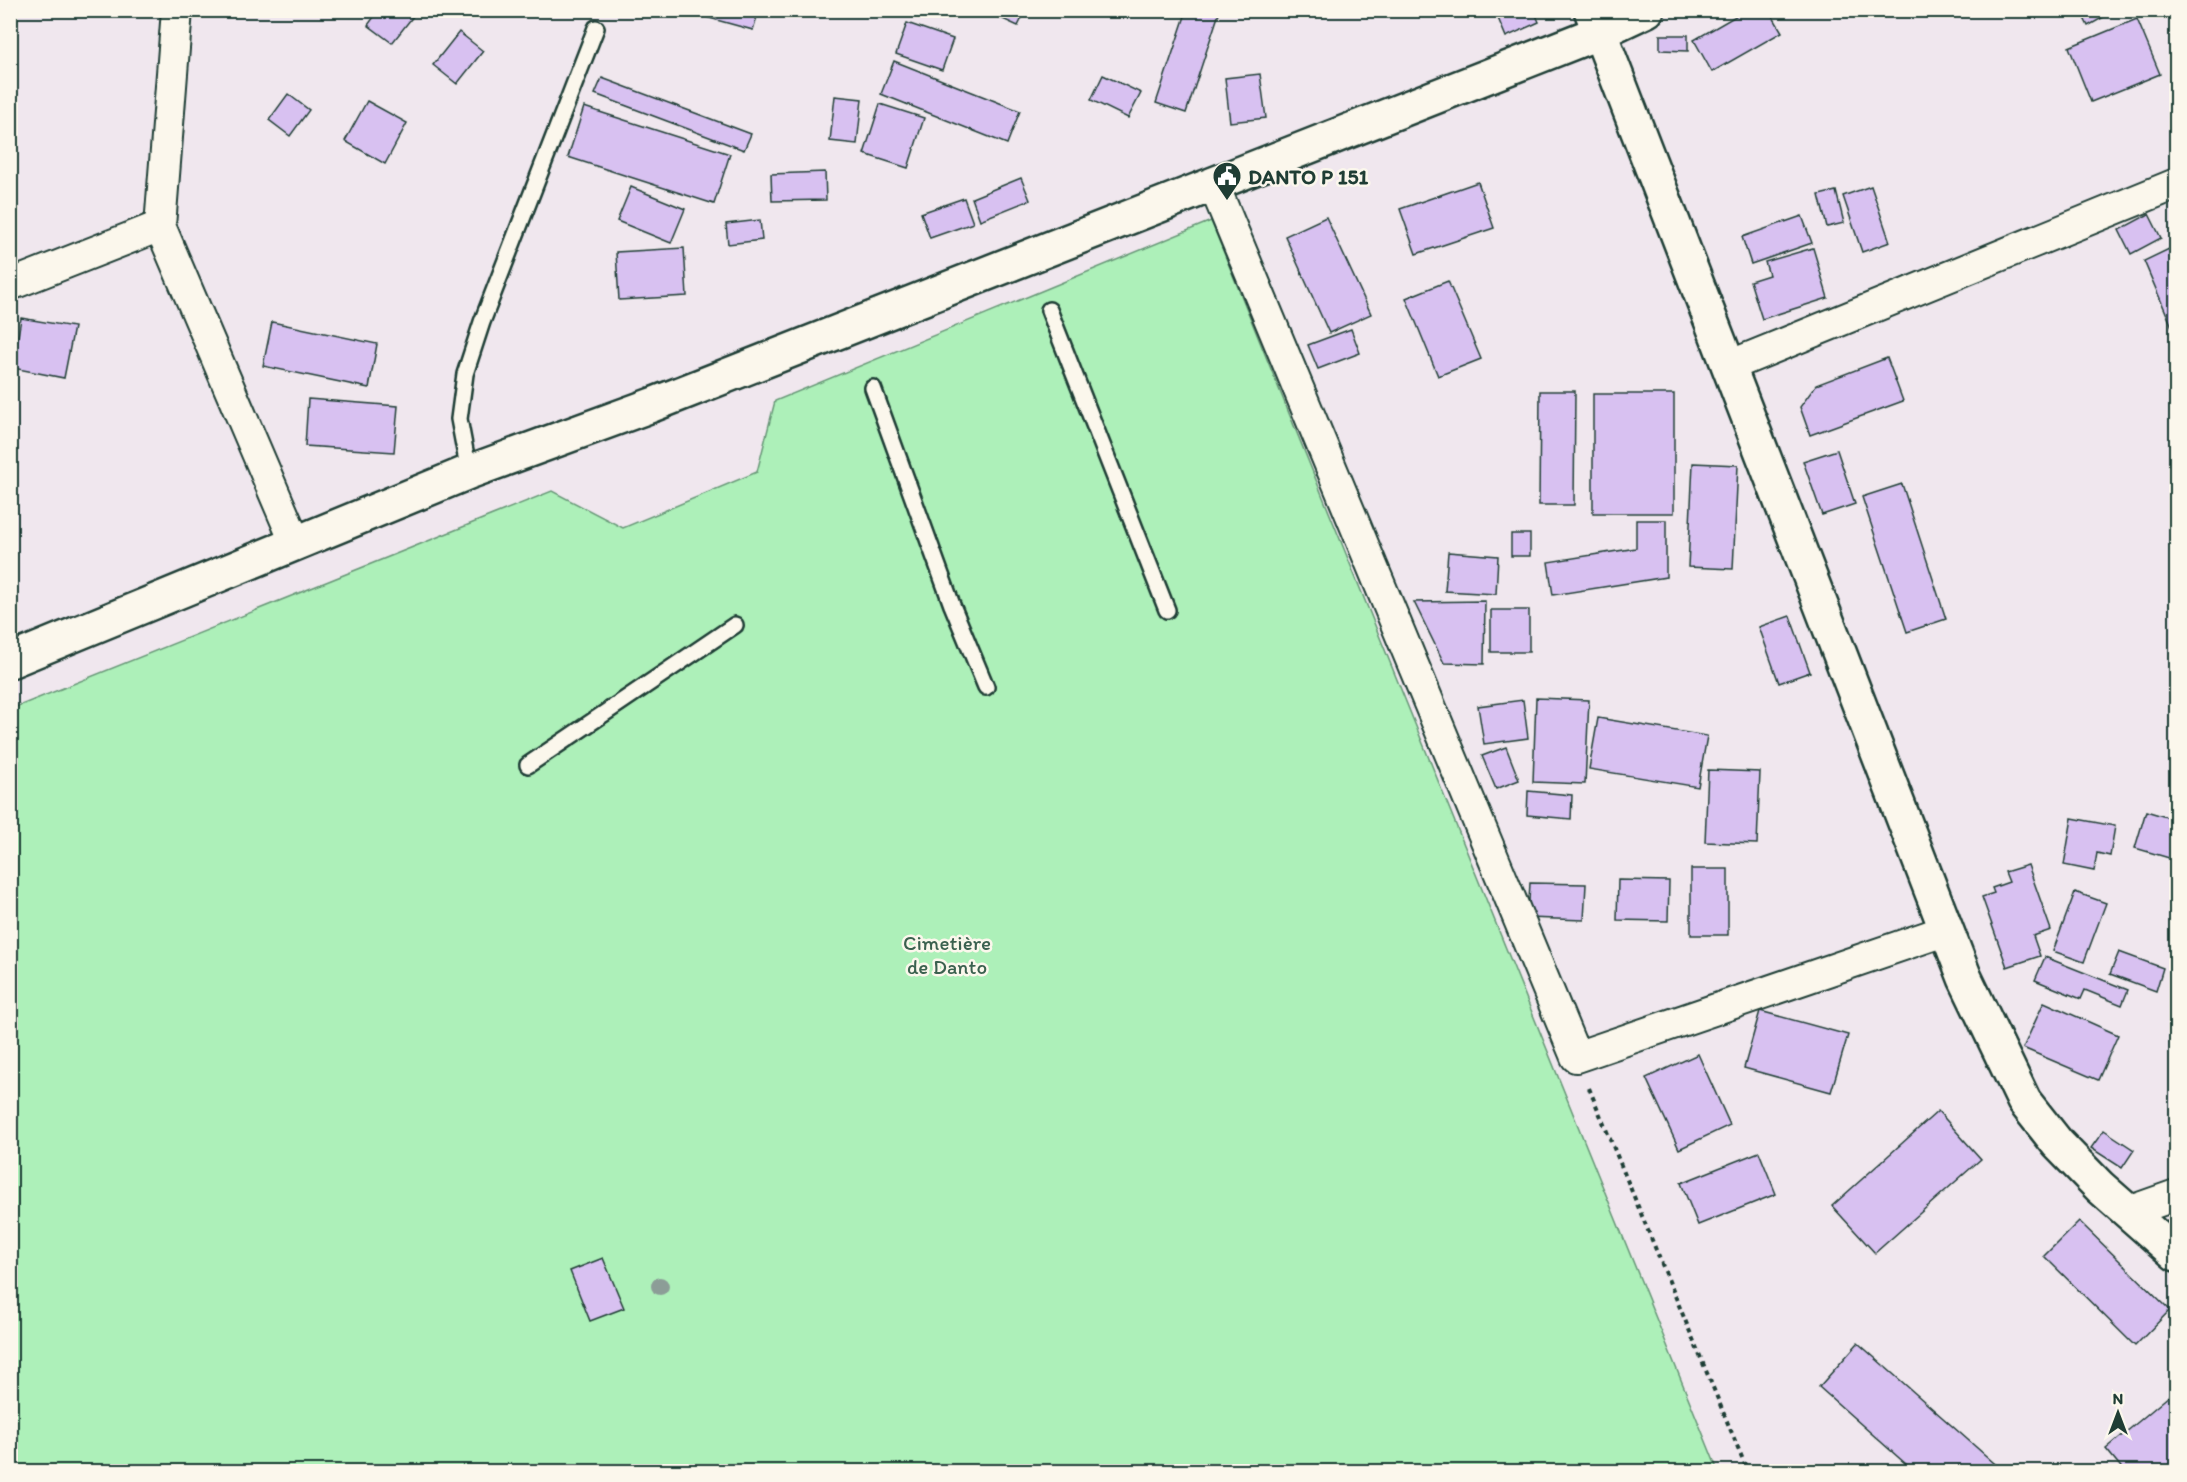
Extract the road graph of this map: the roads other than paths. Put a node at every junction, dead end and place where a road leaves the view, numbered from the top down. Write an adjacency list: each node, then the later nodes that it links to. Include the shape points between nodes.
1 (177, 10): 7 (street)
2 (1647, 10): 3 (street)
3 (1596, 21): 5 (street); 10 (street)
4 (596, 28): 12 (lane, via 465,374 459,419)
5 (1214, 183): 12 (street, via 652,405); 19 (street, via 1576,1057)
6 (2176, 184): 10 (street)
7 (160, 226): 8 (street); 13 (street)
8 (10, 285)
9 (1049, 310): 14 (lane)
10 (1729, 366): 19 (street)
11 (873, 388): 17 (lane)
12 (469, 472): 13 (street)
13 (296, 544): 16 (street)
14 (1167, 609)
15 (735, 625): 18 (lane)
16 (10, 661)
17 (986, 687)
18 (528, 765)
19 (1947, 930): 21 (street, via 1965,978 2025,1101 2058,1144)
20 (2176, 1196): 21 (street)
21 (2128, 1212): 22 (street)
22 (2176, 1254)

